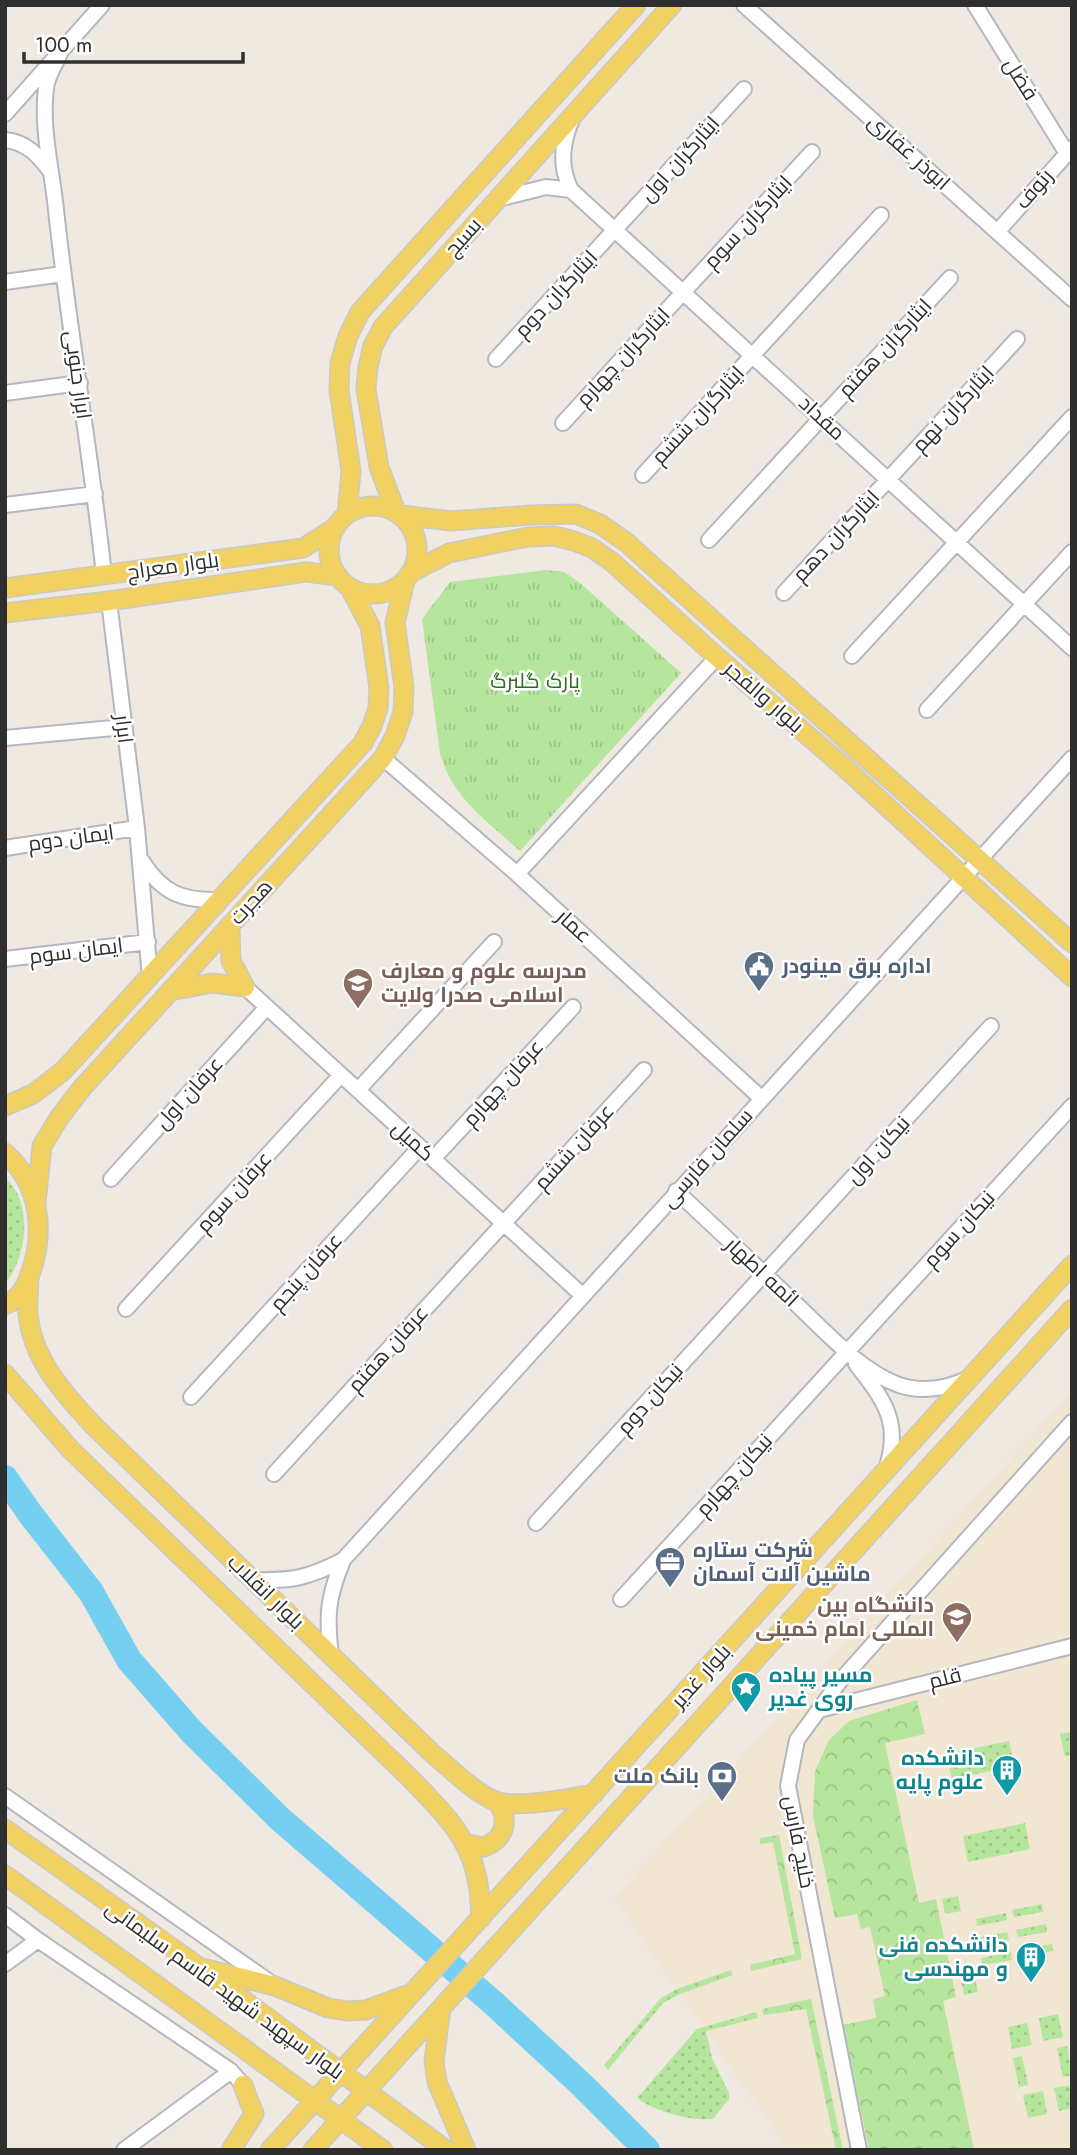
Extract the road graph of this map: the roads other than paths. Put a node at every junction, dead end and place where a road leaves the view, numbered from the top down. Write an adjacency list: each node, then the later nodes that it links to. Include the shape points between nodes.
1 (102, 5): 6 (street)
2 (636, 5): 37 (main road, بسیج, via 360,312 340,363 339,390 351,471)
3 (672, 5): 9 (main road, بسیج)
4 (744, 5): 18 (street, ابوذر غفاری)
5 (975, 5): 11 (street, فضل)
6 (60, 53): 8 (street); 13 (street, ابرار جنوبی, via 46,85 46,137)
7 (744, 89): 17 (street, ایثارگران اول)
8 (5, 114)
9 (574, 115): 14 (street, via 562,160); 15 (main road, بسیج)
10 (5, 140): 13 (street, via 37,153)
11 (1069, 150): 18 (street, رئوف)
12 (812, 152): 22 (street, ایثارگران سوم)
13 (53, 175): 19 (street, ابرار جنوبی)
14 (571, 190): 15 (street, via 546,187); 17 (street, مقداد)
15 (498, 199): 36 (main road, بسیج, via 383,327 373,346 366,388 379,467)
16 (881, 215): 25 (street, ایثارگران ششم)
17 (615, 229): 22 (street, مقداد); 26 (street, ایثارگران دوم)
18 (998, 232): 23 (street, ابوذر غفاری)
19 (63, 274): 21 (street); 27 (street, ابرار جنوبی)
20 (950, 278): 30 (street, ایثارگران هفتم)
21 (5, 282)
22 (684, 292): 25 (street, مقداد); 31 (street, ایثارگران چهارم)
23 (1072, 299)
24 (1017, 340): 33 (street, ایثارگران نهم)
25 (752, 355): 30 (street, مقداد); 32 (street, ایثارگران ششم)
26 (496, 359)
27 (80, 383): 28 (street); 34 (street, ابرار جنوبی)
28 (5, 393)
29 (1072, 416): 39 (street)
30 (821, 418): 33 (street, مقداد); 38 (street, ایثارگران هفتم)
31 (563, 423)
32 (643, 475)
33 (888, 480): 39 (street, مقداد); 45 (street, ایثارگران دهم)
34 (95, 494): 35 (street); 41 (street, ابرار جنوبی)
35 (5, 505)
36 (399, 513): 37 (main road, via 380,506 363,507); 42 (main road, via 414,532 418,552); 61 (main road, بلوار والفجر, via 451,521 576,514 600,524 626,542)
37 (341, 520): 41 (main road, بلوار معراج, via 303,548); 43 (main road, via 330,543 330,560)
38 (709, 540)
39 (957, 542): 47 (street, مقداد); 50 (street)
40 (1072, 552): 47 (street)
41 (104, 575): 44 (main road, بلوار معراج)
42 (408, 577): 43 (main road, via 393,590 379,594 364,593); 51 (main road, بلوار والفجر, via 449,553 528,537 574,541 612,562); 56 (main road, هجرت, via 395,622 404,687 402,712)
43 (344, 582): 46 (main road, بلوار معراج, via 306,572); 55 (main road, هجرت, via 370,626 379,688 378,708)
44 (5, 588)
45 (784, 593)
46 (109, 601): 48 (main road, بلوار معراج); 53 (street, ابرار)
47 (1024, 604): 49 (street, مقداد); 52 (street)
48 (5, 613)
49 (1072, 648)
50 (852, 656)
51 (717, 657): 62 (street); 63 (main road, بلوار والفجر)
52 (927, 710)
53 (124, 727): 54 (street); 58 (street, ابرار)
54 (5, 738)
55 (363, 743): 56 (main road); 64 (main road, هجرت)
56 (383, 758): 62 (street, عمار); 65 (main road, هجرت)
57 (1072, 758): 61 (street, سلمان فارسی)
58 (137, 828): 59 (street, ایمان دوم); 60 (street, ابرار)
59 (5, 848)
60 (139, 857): 64 (street, via 152,878 171,893 194,901); 66 (street, ابرار)
61 (980, 860): 63 (street, سلمان فارسی); 68 (main road, بلوار والفجر)
62 (517, 874): 80 (street, عمار)
63 (962, 878): 70 (main road, بلوار والفجر); 80 (street, سلمان فارسی)
64 (219, 900): 71 (main road, هجرت)
65 (230, 925): 72 (main road, via 232,961); 73 (main road, هجرت)
66 (148, 942): 69 (street, ایمان سوم); 71 (street, ابرار)
67 (494, 942): 79 (street)
68 (1072, 943)
69 (5, 960)
70 (1072, 977)
71 (150, 978): 81 (main road, هجرت, via 63,1071 33,1094)
72 (245, 987): 73 (main road, via 212,983); 74 (street, کمیل)
73 (170, 992): 88 (main road, هجرت, via 59,1118 42,1146)
74 (267, 1007): 78 (street, کمیل); 86 (street, عرفان اول)
75 (573, 1007): 85 (street, عرفان چهارم)
76 (991, 1027): 91 (street, نیکان اول)
77 (644, 1070): 89 (street, عرفان ششم)
78 (341, 1075): 79 (street, کمیل); 95 (street, عرفان سوم)
79 (358, 1090): 83 (street, کمیل)
80 (761, 1098): 87 (street, سلمان فارسی)
81 (5, 1106)
82 (1072, 1106): 97 (street, نیکان سوم)
83 (420, 1147): 85 (street, کمیل); 100 (street, عرفان پنجم)
84 (5, 1153): 88 (main road, via 27,1180)
85 (433, 1159): 89 (street, کمیل)
86 (111, 1179)
87 (676, 1191): 91 (street, ائمه اطهار); 93 (street, سلمان فارسی)
88 (36, 1203): 92 (main road, via 40,1227)
89 (503, 1223): 93 (street, کمیل); 103 (street, عرفان هفتم)
90 (1072, 1265): 99 (main road, بلوار غدیر)
91 (764, 1274): 97 (street, ائمه اطهار); 104 (street, نیکان دوم)
92 (29, 1276): 94 (main road, via 19,1296); 106 (main road, بلوار انقلاب, via 31,1327 38,1351 62,1391)
93 (582, 1295): 105 (street, سلمان فارسی)
94 (5, 1305)
95 (127, 1309)
96 (1072, 1309): 124 (main road, بلوار غدیر)
97 (847, 1352): 99 (street, ائمه اطهار, via 882,1376 917,1389 944,1387); 102 (street, ائمه اطهار, via 885,1402 891,1419 893,1437); 107 (street, نیکان چهارم)
98 (5, 1374): 115 (main road, بلوار انقلاب, via 70,1449 410,1778 448,1818)
99 (970, 1377): 102 (main road, بلوار غدیر)
100 (191, 1397)
101 (1072, 1422): 110 (street, خلیج فارس)
102 (885, 1471): 111 (main road, بلوار غدیر)
103 (274, 1474)
104 (536, 1523)
105 (343, 1560): 106 (street, سلمان فارسی, via 317,1574 288,1581); 109 (street, سلمان فارسی, via 331,1589 327,1622)
106 (253, 1580): 109 (main road, بلوار انقلاب)
107 (621, 1599)
108 (1072, 1646): 110 (street, قلم)
109 (331, 1655): 113 (main road, بلوار انقلاب, via 433,1754)
110 (819, 1710): 140 (street, خلیج فارس, via 797,1740 788,1786)
111 (594, 1794): 113 (main road, via 537,1802); 118 (main road, بلوار غدیر)
112 (5, 1796): 122 (street)
113 (496, 1801): 115 (main road, via 505,1818 499,1837 483,1847)
114 (5, 1829): 121 (main road, بلوار سپهبد شهید قاسم سلیمانی)
115 (464, 1843): 118 (main road, بلوار انقلاب, via 476,1871)
116 (5, 1875): 131 (main road, بلوار سپهبد شهید قاسم سلیمانی)
117 (5, 1915): 119 (street)
118 (481, 1918): 123 (main road, بلوار غدیر)
119 (38, 1940): 120 (street); 127 (street)
120 (5, 1964)
121 (200, 1968): 122 (main road); 128 (main road, بلوار سپهبد شهید قاسم سلیمانی)
122 (275, 1986): 123 (main road, via 347,2011 366,2010)
123 (415, 1990): 125 (main road, بلوار غدیر)
124 (441, 2007): 126 (main road, بلوار غدیر); 139 (main road, via 435,2071)
125 (375, 2033): 126 (main road, via 374,2044 383,2055); 128 (main road, بلوار غدیر)
126 (398, 2053): 130 (main road, بلوار غدیر)
127 (231, 2071): 129 (street); 134 (street)
128 (340, 2073): 130 (main road, بلوار سپهبد شهید قاسم سلیمانی); 131 (main road, بلوار غدیر)
129 (243, 2085): 135 (main road, via 254,2114)
130 (365, 2092): 132 (main road, بلوار غدیر); 138 (main road, بلوار سپهبد شهید قاسم سلیمانی)
131 (315, 2099): 132 (main road, بلوار سپهبد شهید قاسم سلیمانی); 133 (main road, بلوار غدیر)
132 (340, 2119): 136 (main road, بلوار غدیر); 137 (main road, بلوار سپهبد شهید قاسم سلیمانی)
133 (275, 2143): 136 (main road, via 293,2127 305,2124 317,2135)
134 (124, 2150)
135 (230, 2150)
136 (312, 2150)
137 (383, 2150)
138 (446, 2150)
139 (466, 2150)
140 (859, 2150)

